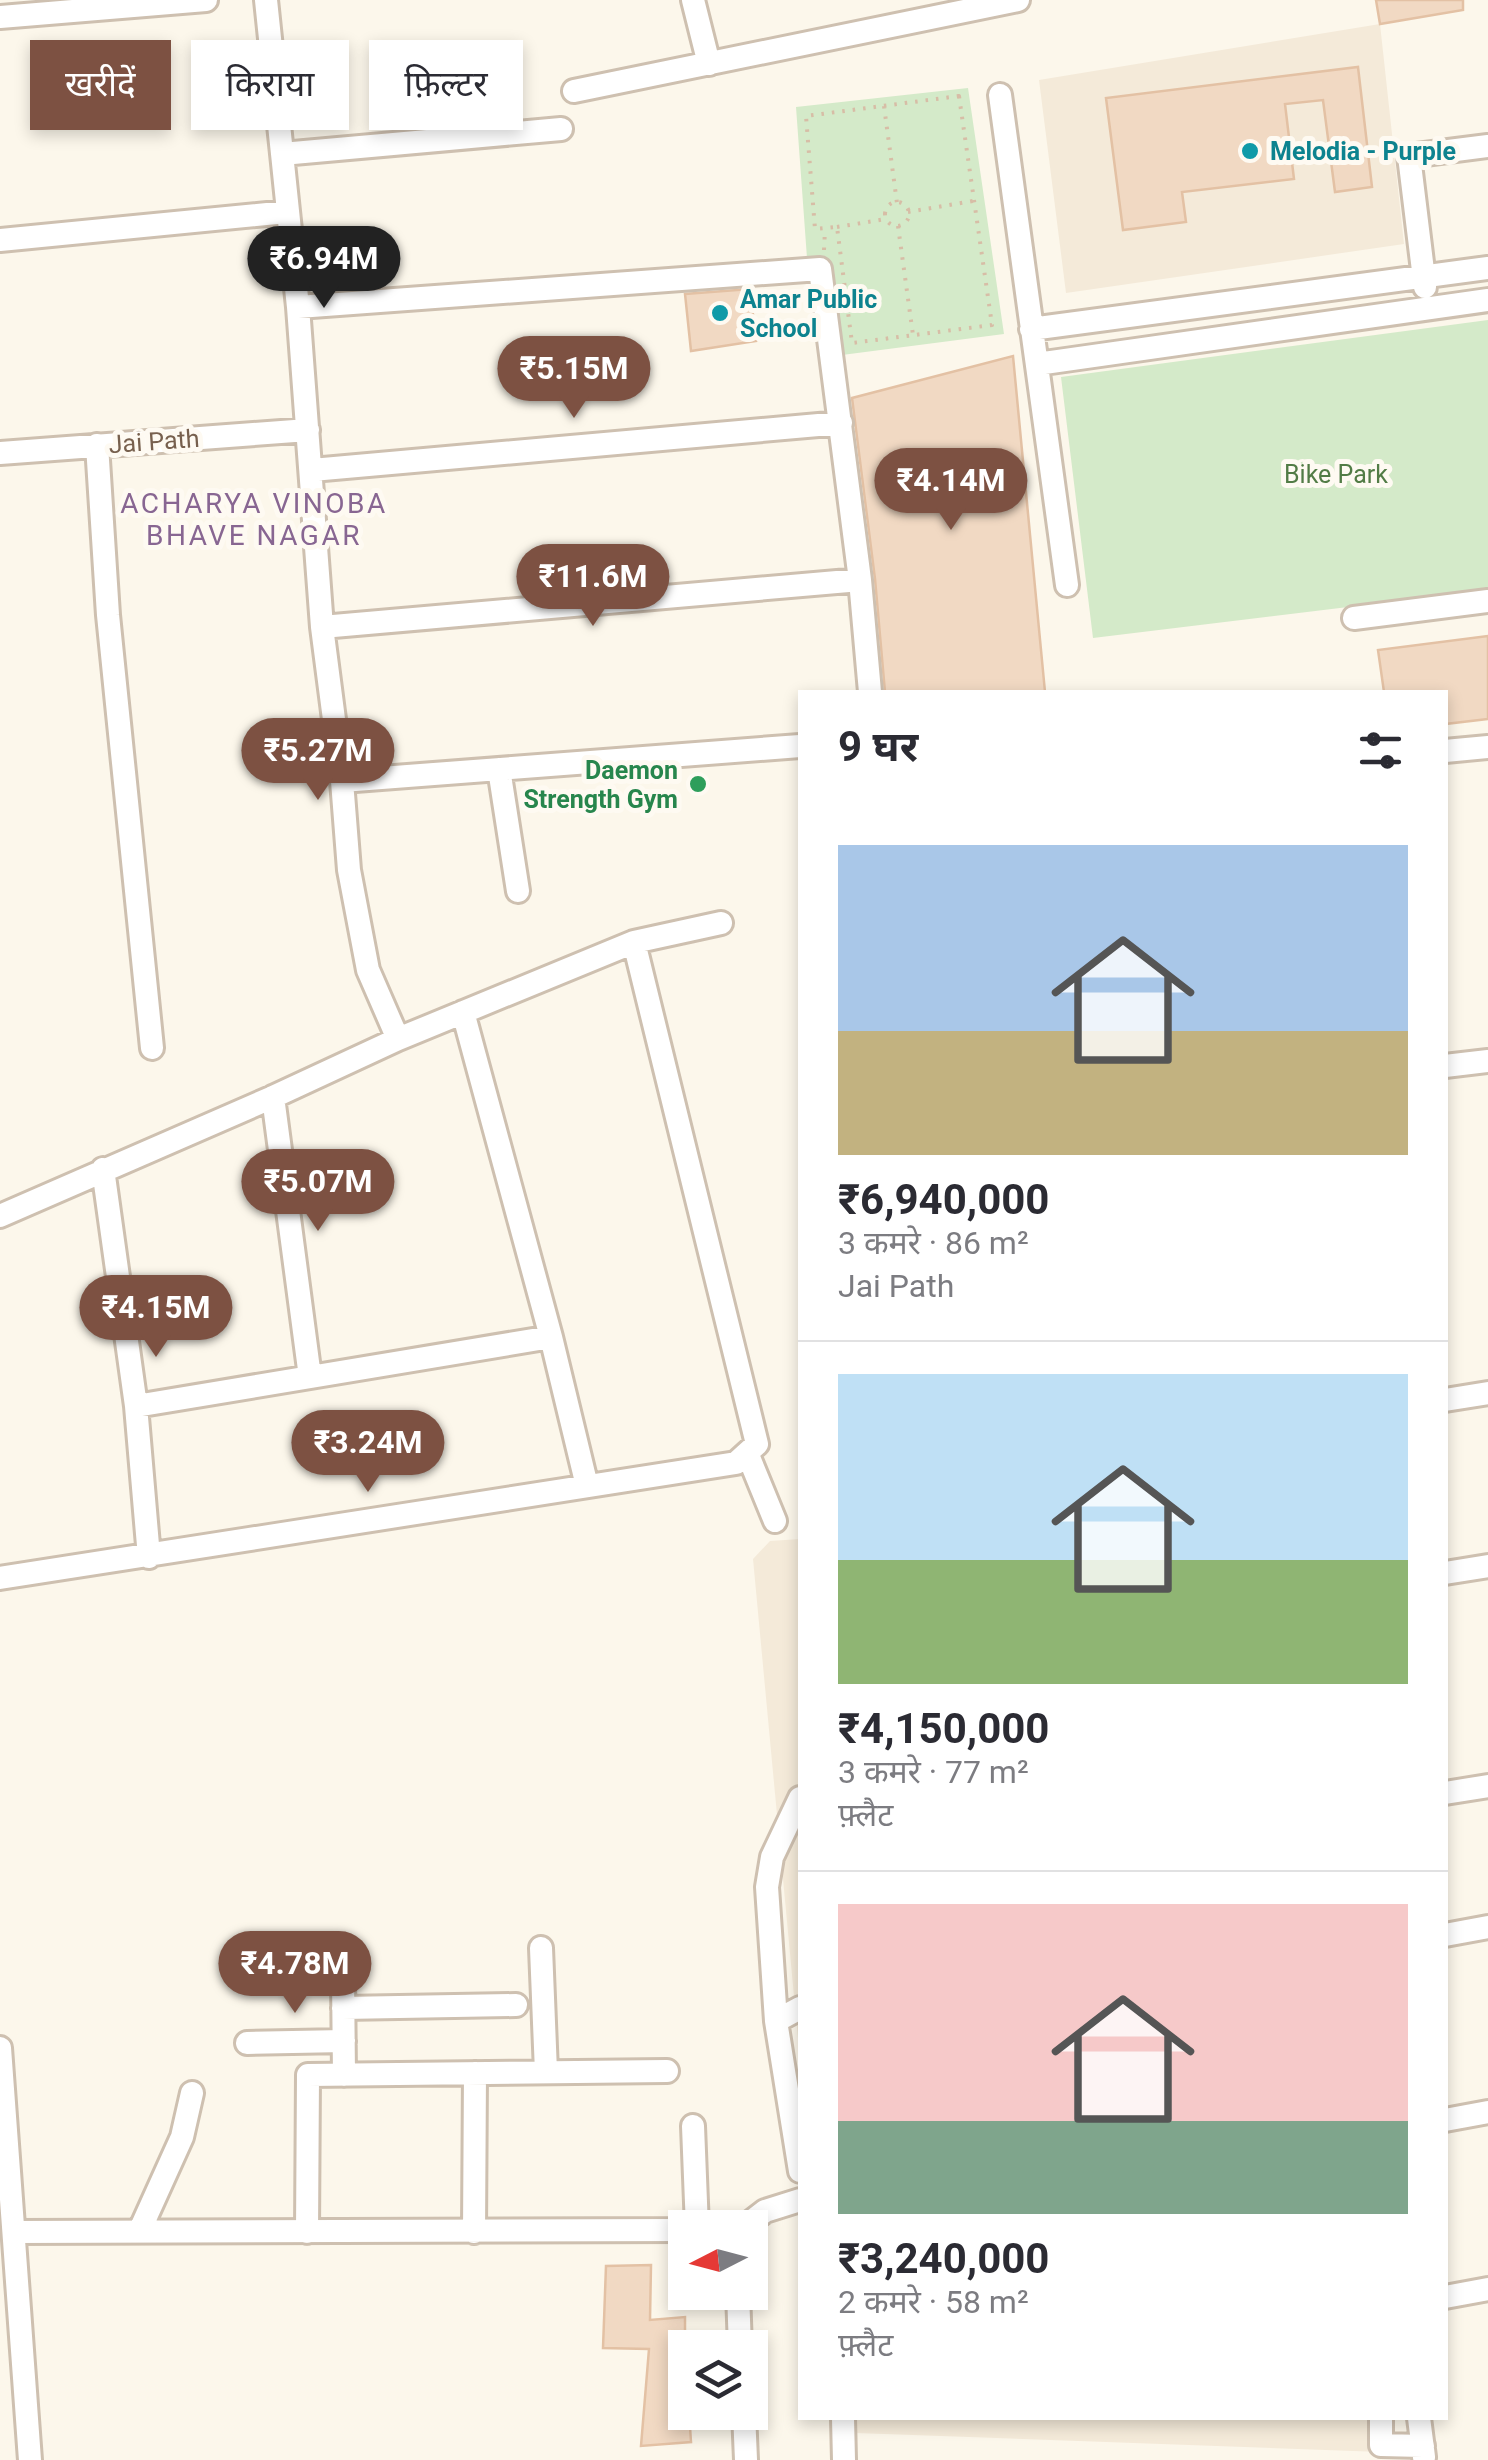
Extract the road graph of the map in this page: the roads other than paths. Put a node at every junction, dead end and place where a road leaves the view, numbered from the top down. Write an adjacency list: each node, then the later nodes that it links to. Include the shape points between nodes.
1 (206, 0): 5 (street)
2 (266, 0): 11 (street)
3 (693, 0): 6 (street)
4 (1018, 0): 6 (street)
5 (0, 17)
6 (709, 64): 7 (street)
7 (574, 90)
8 (1000, 95): 19 (street)
9 (560, 130): 11 (street)
10 (1488, 146): 15 (street, via 1410,156)
11 (282, 154): 12 (street)
12 (287, 212): 13 (street); 17 (street)
13 (0, 240)
14 (1488, 268): 15 (street)
15 (1424, 276): 18 (street); 19 (street)
16 (1488, 300): 18 (street)
17 (298, 307): 21 (street, via 820,269); 22 (street)
18 (1428, 308): 20 (street)
19 (1031, 329): 20 (street)
20 (1037, 364): 27 (street)
21 (841, 424): 25 (street); 26 (street)
22 (308, 430): 23 (street, Jai Path); 25 (street)
23 (96, 444): 24 (street, Jai Path); 42 (street)
24 (0, 453)
25 (312, 470): 30 (street)
26 (860, 580): 30 (street); 31 (street)
27 (1067, 585)
28 (1488, 602): 29 (street)
29 (1354, 618)
30 (322, 627): 36 (street)
31 (870, 690)
32 (798, 746): 35 (street)
33 (1488, 746): 34 (street)
34 (1448, 751)
35 (499, 768): 36 (street); 37 (street)
36 (342, 781): 41 (street, via 355,914 368,970)
37 (518, 891)
38 (721, 923): 39 (street)
39 (634, 942): 40 (street); 53 (street, via 757,1444)
40 (462, 1012): 41 (street); 48 (street)
41 (398, 1039): 45 (street)
42 (152, 1048)
43 (1488, 1061): 44 (street)
44 (1448, 1066)
45 (273, 1098): 46 (street); 49 (street)
46 (104, 1169): 47 (street); 52 (street)
47 (0, 1216)
48 (551, 1337): 49 (street); 54 (street)
49 (310, 1377): 52 (street)
50 (1488, 1393): 51 (street)
51 (1448, 1400)
52 (136, 1406): 56 (street)
53 (748, 1456): 54 (street); 55 (street)
54 (587, 1486): 56 (street)
55 (775, 1521)
56 (150, 1557): 59 (street)
57 (1488, 1566): 58 (street)
58 (1448, 1573)
59 (0, 1578)
60 (1488, 1786): 61 (street)
61 (1448, 1793)
62 (797, 1811): 70 (street, via 772,1857 767,1887)
63 (1488, 1927): 64 (street)
64 (1448, 1934)
65 (541, 1948): 75 (street)
66 (343, 1977): 68 (street)
67 (516, 2005): 68 (street)
68 (343, 2008): 71 (street)
69 (798, 2009): 70 (street)
70 (776, 2021): 82 (street)
71 (344, 2042): 72 (street); 77 (street)
72 (247, 2043)
73 (0, 2048): 88 (street)
74 (667, 2070): 75 (street)
75 (546, 2072): 76 (street)
76 (475, 2073): 77 (street); 90 (street)
77 (344, 2075): 89 (street, via 308,2075)
78 (192, 2094): 86 (street, via 182,2137)
79 (1488, 2112): 80 (street)
80 (1448, 2119)
81 (693, 2126): 84 (street)
82 (798, 2158)
83 (798, 2201): 85 (street)
84 (696, 2210)
85 (768, 2211)
86 (140, 2230): 88 (street); 89 (street)
87 (668, 2230): 90 (street)
88 (14, 2232): 98 (street)
89 (308, 2232): 90 (street)
90 (474, 2232)
91 (1488, 2289): 92 (street)
92 (1448, 2296)
93 (843, 2420): 100 (street)
94 (1381, 2420): 97 (street, via 1382,2444)
95 (1419, 2420): 97 (street)
96 (745, 2430): 99 (street)
97 (1424, 2453)
98 (30, 2460)
99 (746, 2460)
100 (844, 2460)

